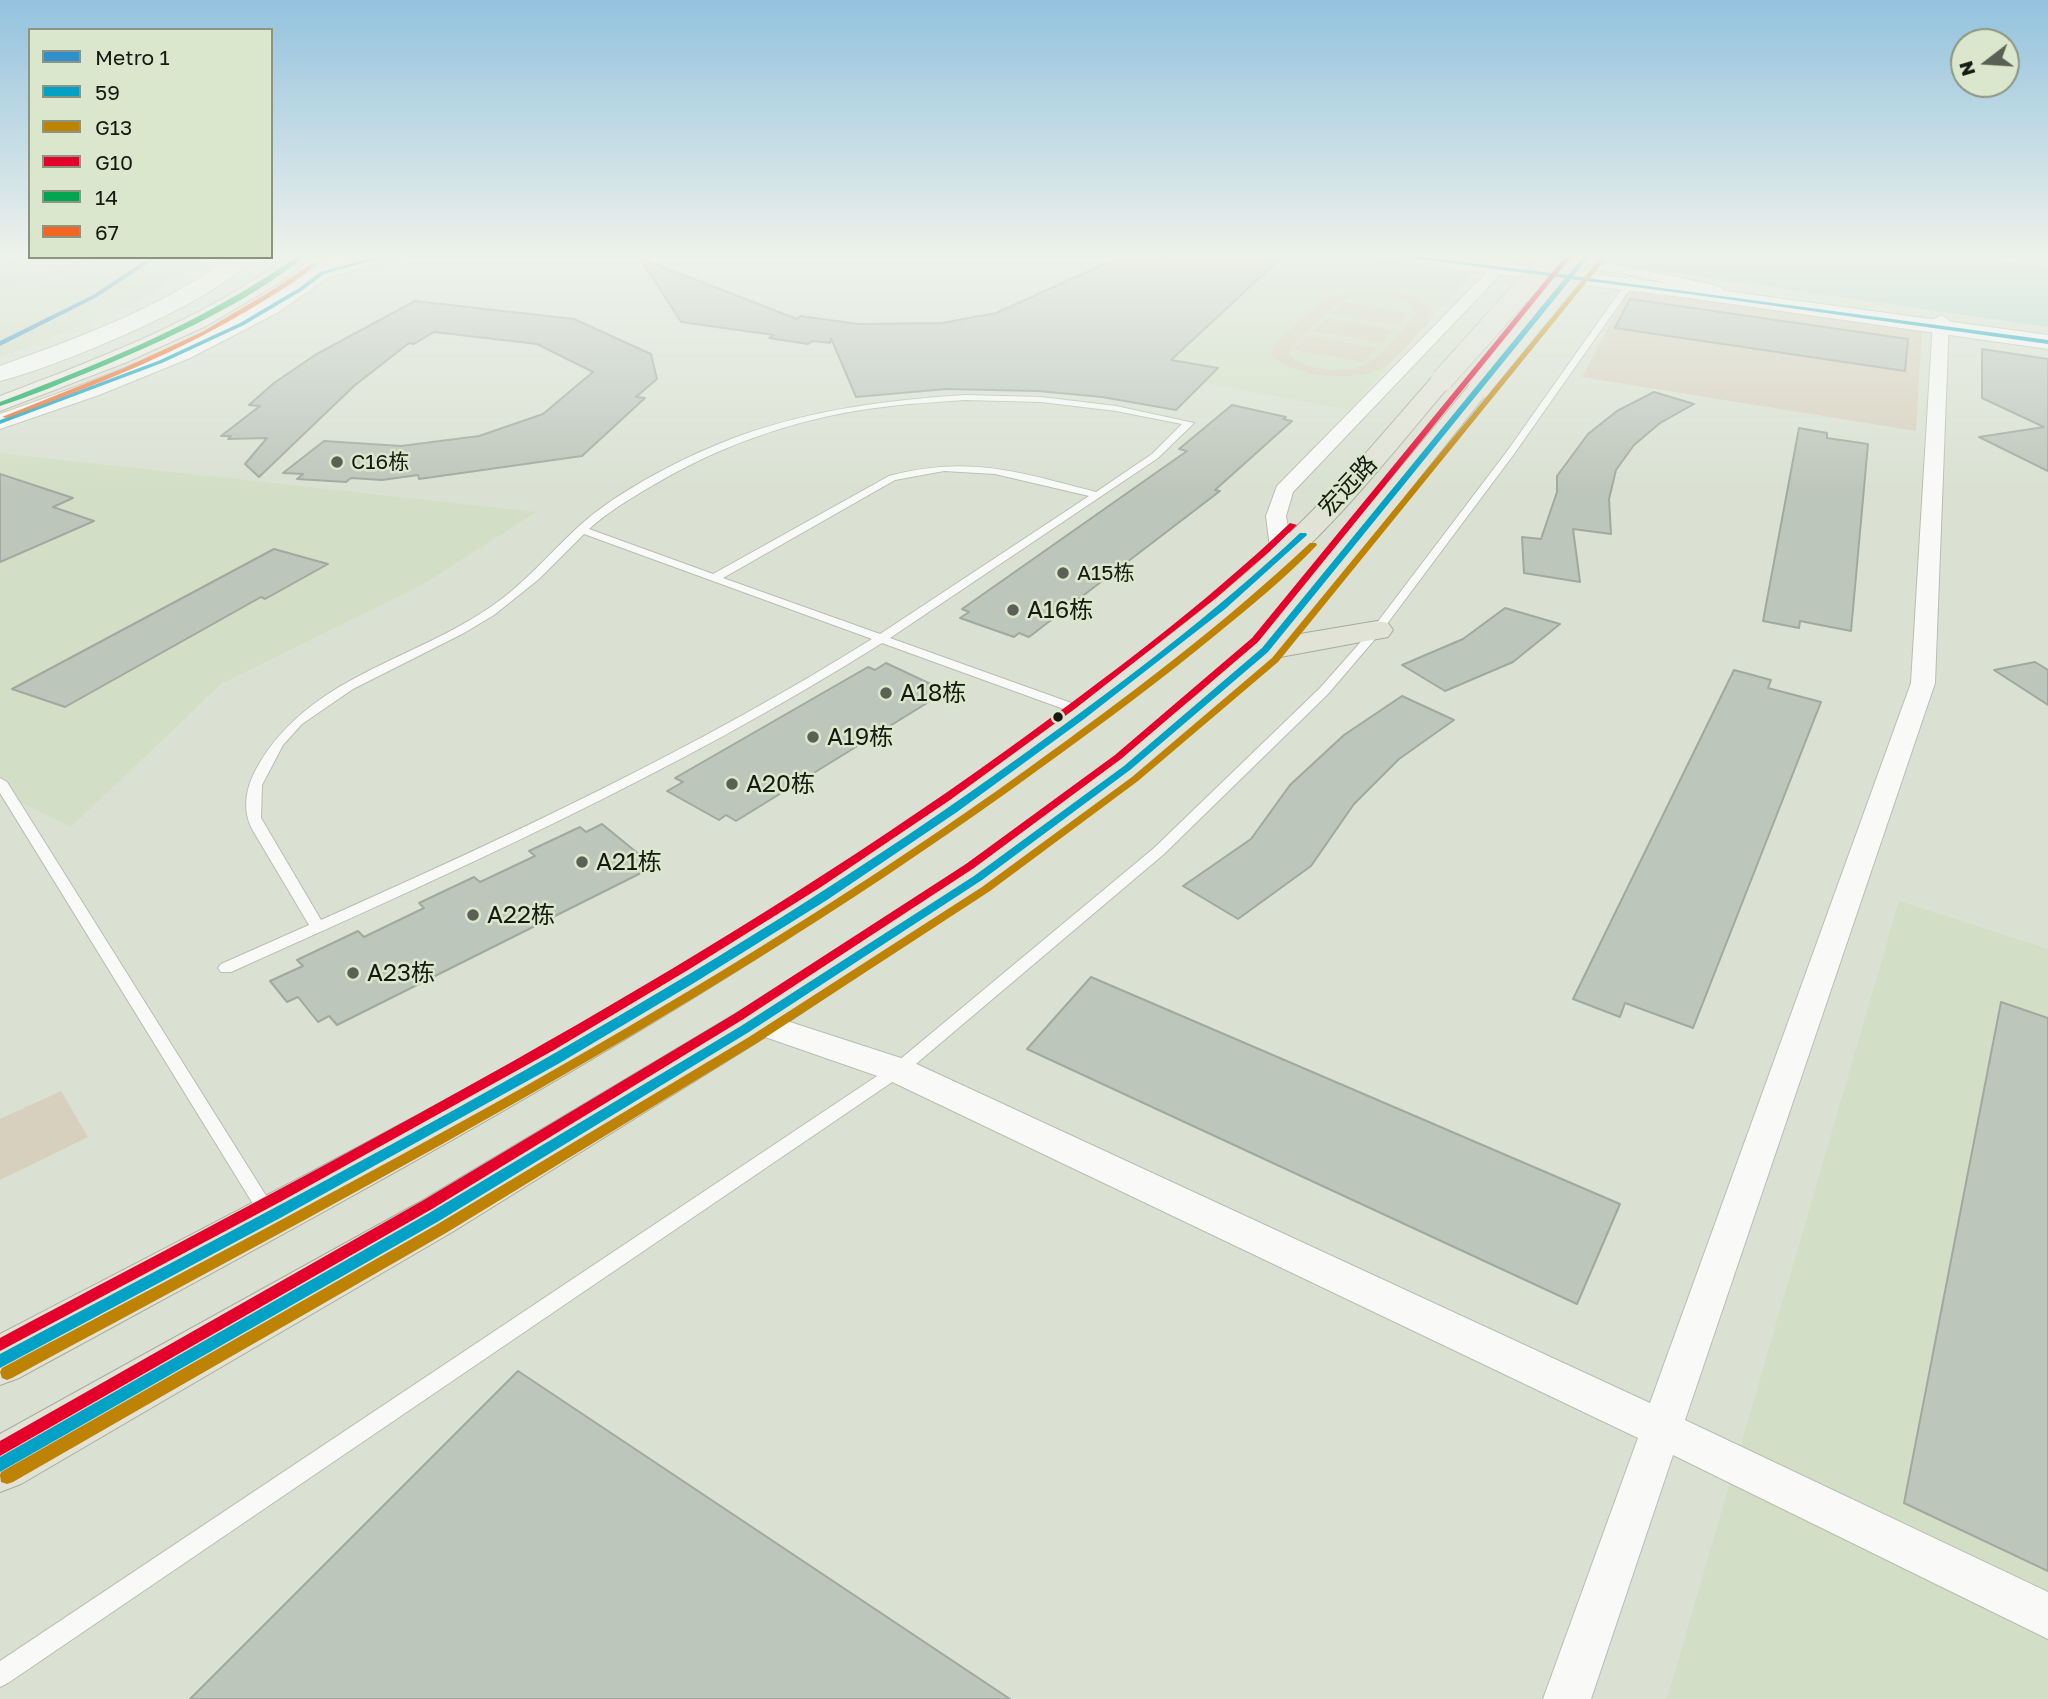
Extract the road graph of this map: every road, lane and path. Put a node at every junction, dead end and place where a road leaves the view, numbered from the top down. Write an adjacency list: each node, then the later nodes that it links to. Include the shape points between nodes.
1 (106, 332): 14 (street)
2 (139, 332): 16 (main road)
3 (173, 332): 17 (main road)
4 (224, 332): 18 (street, via 160,362)
5 (1437, 332): 21 (street, via 1284,490 1276,516)
6 (1498, 332): 15 (highway, 宏远路, bridge)
7 (1511, 332): 15 (highway, 宏远路, bridge)
8 (1596, 332): 23 (lane)
9 (1941, 332): 34 (street, via 1923,684)
10 (1993, 332): 13 (street)
11 (2024, 332): 12 (street)
12 (2048, 335)
13 (2048, 342)
14 (0, 374)
15 (1461, 383): 21 (highway, 宏远路); 25 (highway, 宏远路)
16 (0, 389)
17 (0, 404)
18 (0, 422)
19 (1097, 495): 20 (lane, via 1155,456 1189,423 1105,405 1017,397 925,399 847,409 794,421 716,450 643,486); 22 (lane, via 988,469 964,466 913,471 892,478); 24 (lane)
20 (581, 530): 22 (lane); 28 (lane, via 508,600 427,649 332,696 295,724 268,755 254,788 254,821)
21 (1282, 556): 26 (highway, 宏远路)
22 (714, 578): 24 (lane)
23 (1377, 631): 25 (highway); 31 (lane, via 1324,691 1159,851)
24 (881, 639): 26 (lane); 28 (lane, via 779,702 655,769 508,842)
25 (1265, 650): 30 (highway, 宏远路, via 1209,702 1075,807)
26 (1087, 713): 32 (highway, 宏远路, via 907,844 724,960 396,1149)
27 (0, 782): 32 (lane)
28 (318, 927): 29 (lane)
29 (226, 968)
30 (756, 1022): 31 (street); 35 (highway, 宏远路, via 436,1217)
31 (898, 1070): 34 (street); 37 (lane)
32 (270, 1216): 33 (highway, 宏远路)
33 (0, 1361)
34 (1662, 1429): 36 (street); 38 (street)
35 (0, 1465)
36 (2048, 1616)
37 (0, 1675)
38 (1567, 1699)

